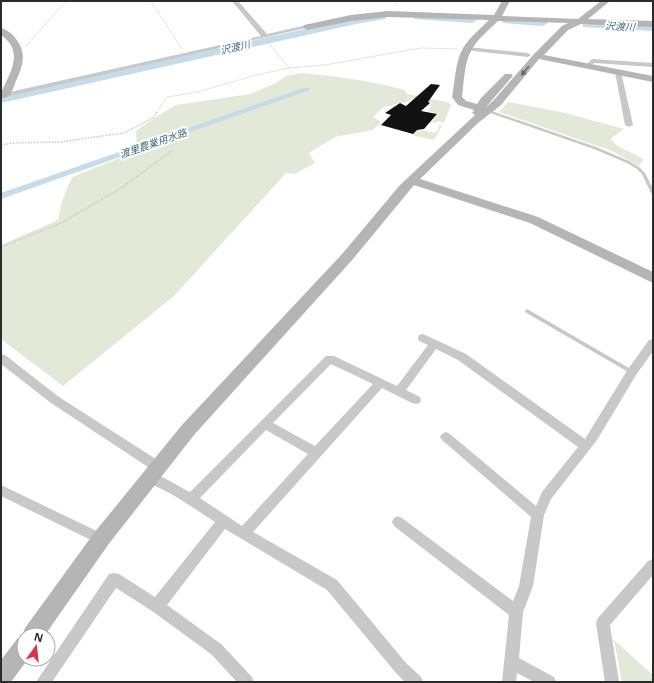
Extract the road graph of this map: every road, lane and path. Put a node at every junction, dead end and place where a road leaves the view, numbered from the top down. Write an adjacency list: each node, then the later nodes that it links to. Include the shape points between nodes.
1 (66, 1): 15 (path, via 28,45)
2 (151, 1): 17 (path)
3 (235, 1): 13 (street)
4 (506, 1): 7 (street)
5 (594, 1): 8 (street)
6 (606, 1): 9 (street)
7 (497, 17): 8 (street); 11 (street, via 388,14); 16 (street)
8 (567, 20): 9 (street); 18 (street)
9 (580, 21): 10 (street); 18 (street, via 568,26)
10 (653, 24)
11 (307, 27): 13 (street)
12 (1, 31): 15 (street, via 13,40)
13 (265, 36): 17 (street)
14 (270, 44): 21 (path)
15 (20, 50): 24 (street, via 20,59)
16 (466, 50): 18 (street); 21 (path, via 421,48 325,65); 25 (street, via 457,98 462,103)
17 (186, 55): 24 (street)
18 (533, 56): 20 (street); 25 (street, via 502,98)
19 (653, 64): 20 (street, via 592,61)
20 (587, 66): 22 (street)
21 (289, 68): 27 (path, via 198,92 167,97 153,118 124,133 60,142)
22 (618, 72): 23 (street); 26 (street)
23 (653, 79)
24 (3, 96)
25 (484, 110): 29 (street); 30 (lane, via 628,162 644,174)
26 (629, 125)
27 (1, 145)
28 (173, 150): 31 (path, via 121,188 61,223)
29 (412, 180): 32 (street, via 534,220); 46 (street, via 348,256 188,430)
30 (653, 193)
31 (1, 247)
32 (653, 278)
33 (527, 311): 38 (lane)
34 (423, 338): 36 (street)
35 (653, 343): 38 (street)
36 (434, 344): 40 (street); 44 (street, via 462,357)
37 (1, 358): 46 (street)
38 (632, 372): 44 (street)
39 (380, 383): 40 (street); 42 (street, via 330,359); 45 (street)
40 (399, 392): 41 (street)
41 (416, 400)
42 (265, 424): 45 (street); 48 (street)
43 (446, 437): 49 (street)
44 (586, 446): 49 (street, via 546,496)
45 (317, 453): 52 (street)
46 (153, 472): 48 (street, via 160,482); 53 (street)
47 (1, 490): 53 (street)
48 (191, 500): 50 (street)
49 (538, 515): 56 (street, via 526,586)
50 (223, 521): 52 (street); 55 (street)
51 (398, 522): 56 (street)
52 (244, 533): 63 (street, via 332,586 401,668)
53 (101, 539): 57 (street)
54 (653, 565): 66 (street, via 603,623)
55 (157, 606): 61 (street, via 114,579); 62 (street, via 216,649)
56 (516, 612): 59 (street)
57 (38, 627)
58 (16, 657): 60 (street)
59 (511, 662): 64 (street); 65 (street)
60 (1, 678)
61 (43, 682)
62 (247, 682)
63 (416, 682)
64 (509, 682)
65 (549, 682)
66 (612, 682)

